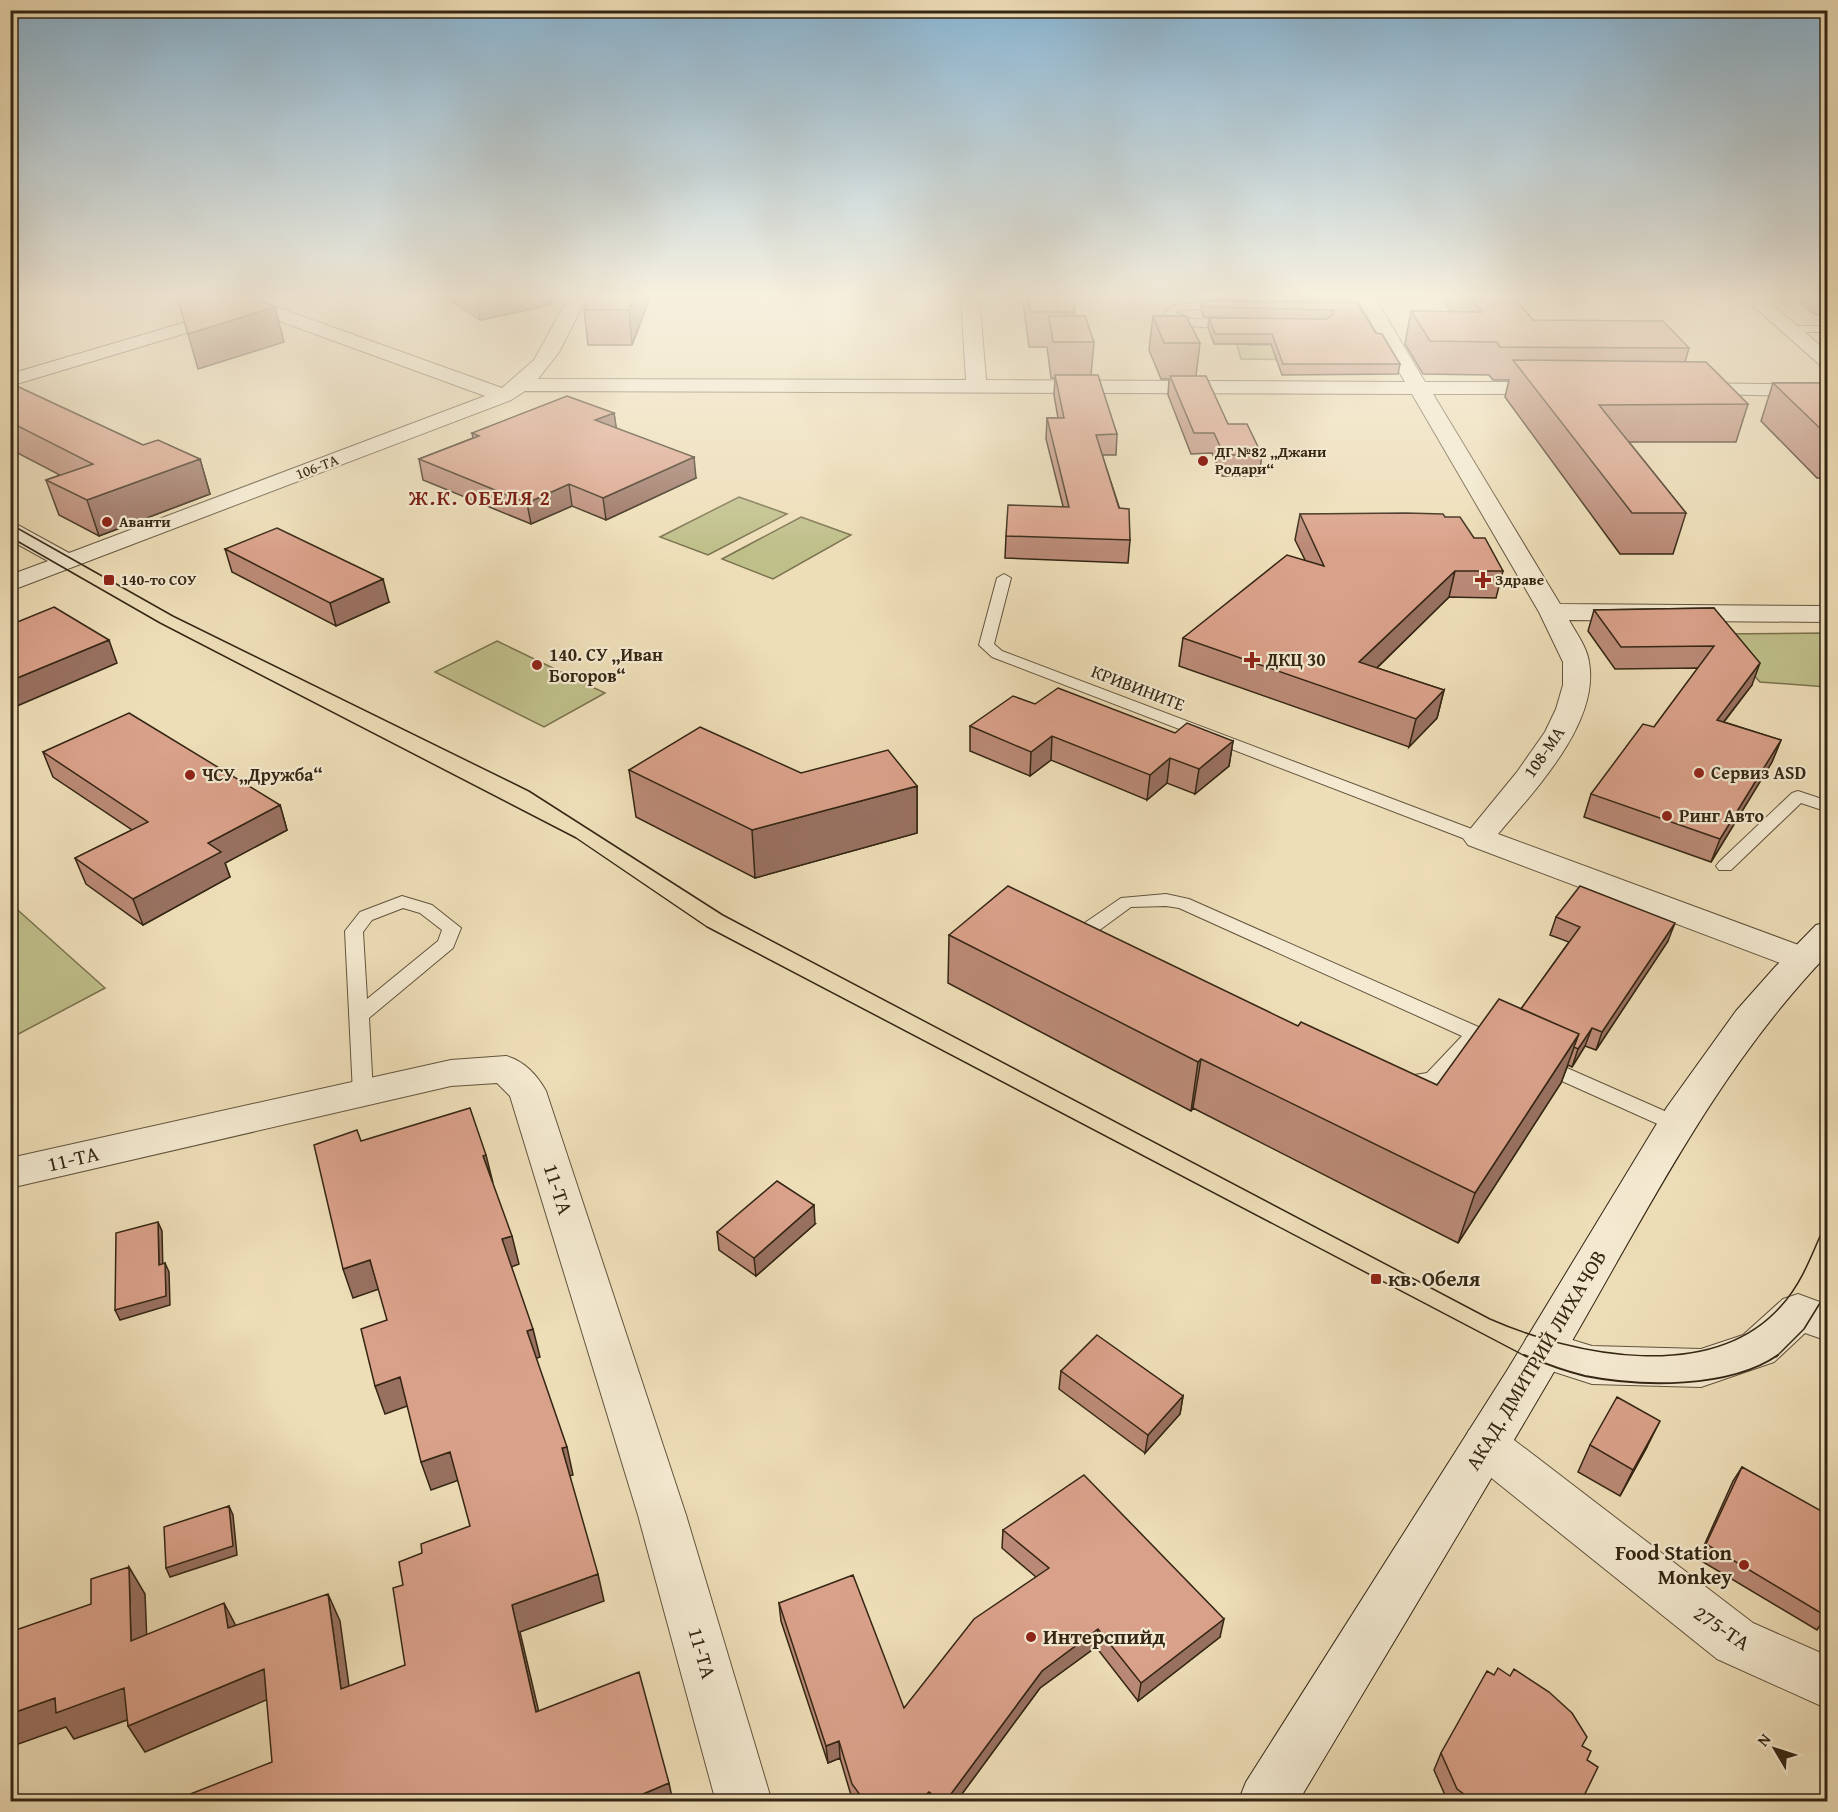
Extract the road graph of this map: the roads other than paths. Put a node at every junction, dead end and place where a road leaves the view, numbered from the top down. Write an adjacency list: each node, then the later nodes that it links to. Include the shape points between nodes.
1 (459, 380): 11 (street)
2 (527, 380): 5 (street, 106-ТА)
3 (976, 380): 6 (street)
4 (1415, 380): 7 (street, 108-МА)
5 (523, 384): 6 (street); 11 (street, 106-ТА)
6 (976, 385): 7 (street)
7 (1420, 387): 8 (street); 16 (street, 108-МА)
8 (1574, 388)
9 (1669, 389): 10 (street)
10 (1827, 390)
11 (504, 396): 13 (street, 106-ТА)
12 (10, 530): 13 (street)
13 (68, 562): 15 (street, 106-ТА)
14 (1004, 578): 19 (lane, КРИВИНИТЕ, via 986,645 997,654)
15 (10, 584)
16 (1552, 612): 17 (street); 19 (street, 108-МА, via 1576,662 1575,698 1560,735)
17 (1827, 614)
18 (1827, 807): 20 (lane, via 1798,796)
19 (1479, 838): 23 (street)
20 (1725, 866)
21 (1827, 933): 23 (street, АКАД. ДМИТРИЙ ЛИХАЧОВ)
22 (1085, 952): 25 (lane, via 1074,947 1077,937 1127,902 1184,903)
23 (1800, 958): 30 (street, АКАД. ДМИТРИЙ ЛИХАЧОВ, via 1730,1045)
24 (359, 1016): 24 (lane, via 446,944 453,928 426,909 402,902 366,916 354,931); 29 (lane)
25 (1476, 1034): 26 (lane); 28 (lane, via 1434,1079)
26 (1508, 1049)
27 (1529, 1058): 30 (lane)
28 (1381, 1084)
29 (363, 1093): 31 (street, 11-ТА); 36 (street, 11-ТА, via 451,1073 506,1069 527,1090 662,1515)
30 (1678, 1125): 33 (street, АКАД. ДМИТРИЙ ЛИХАЧОВ)
31 (10, 1173)
32 (1827, 1323): 33 (street, via 1798,1312 1758,1349 1701,1368 1592,1365)
33 (1543, 1350): 34 (street, АКАД. ДМИТРИЙ ЛИХАЧОВ)
34 (1485, 1445): 35 (street, 275-ТА, via 1735,1641); 37 (street, АКАД. ДМИТРИЙ ЛИХАЧОВ)
35 (1827, 1683)
36 (744, 1802)
37 (1266, 1802)

